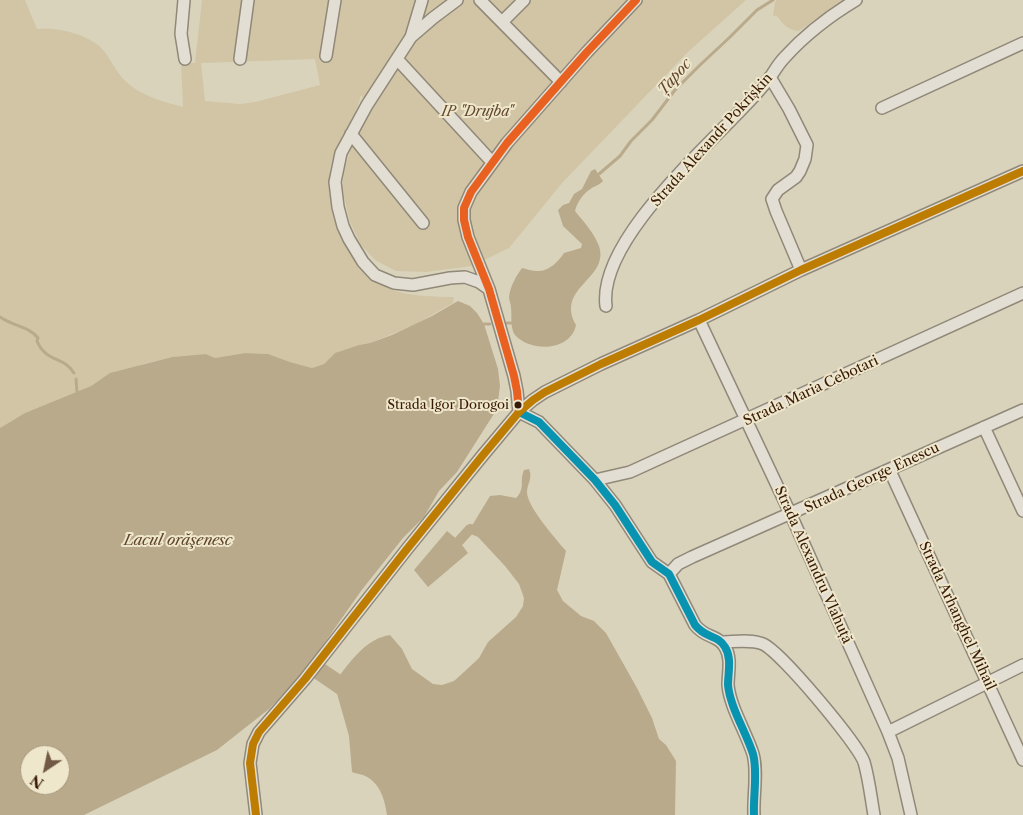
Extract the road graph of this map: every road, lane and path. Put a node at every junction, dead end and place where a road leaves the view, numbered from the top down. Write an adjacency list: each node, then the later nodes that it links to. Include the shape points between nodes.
1 (184, 0): 14 (street, via 181,34)
2 (248, 0): 15 (street)
3 (335, 0): 13 (street)
4 (422, 0): 11 (street)
5 (457, 0): 11 (street)
6 (480, 0): 10 (street)
7 (524, 0): 10 (street)
8 (636, 0): 18 (street)
9 (856, 0): 17 (street, Strada Alexandr Pokrîșkin, via 792,50)
10 (502, 22): 18 (street)
11 (411, 37): 16 (street)
12 (1023, 42): 19 (street)
13 (326, 56)
14 (184, 59)
15 (240, 59)
16 (397, 59): 20 (street); 21 (street)
17 (770, 77): 24 (street, via 807,145 806,159 800,171 772,198); 27 (street, Strada Alexandr Pokrîșkin, via 678,176 630,235 610,273)
18 (561, 82): 21 (street)
19 (882, 108)
20 (351, 134): 23 (street); 25 (street, via 338,161 336,195 343,226 363,262 375,275 394,283 413,285 466,277)
21 (492, 162): 25 (street, via 464,208 468,236)
22 (1023, 171): 24 (street)
23 (423, 223)
24 (801, 270): 28 (street)
25 (489, 290): 30 (street, via 516,384)
26 (1023, 293): 31 (street, Strada Maria Cebotari)
27 (606, 306)
28 (699, 320): 30 (street, via 545,392); 31 (street, Strada Аlexandru Vlahuță)
29 (1023, 410): 32 (street, Strada George Enescu)
30 (519, 412): 34 (street, via 539,422); 43 (street, via 260,732 250,763)
31 (747, 420): 34 (street, Strada Maria Cebotari, via 630,472); 36 (street, Strada Аlexandru Vlahuță)
32 (984, 427): 33 (street, Strada George Enescu); 35 (street)
33 (890, 471): 36 (street, Strada George Enescu); 40 (street, Strada Arhanghel Mihail)
34 (595, 480): 37 (street, via 652,562)
35 (1023, 511)
36 (791, 515): 37 (street, Strada George Enescu, via 678,564); 41 (street, Strada Аlexandru Vlahuță)
37 (669, 574): 38 (street, via 695,625 701,632)
38 (721, 642): 44 (street, via 728,653 731,696 754,756); 45 (street, via 764,644 824,706 850,738 864,762)
39 (1023, 665): 40 (street)
40 (987, 682): 41 (street); 42 (street, Strada Arhanghel Mihail)
41 (888, 732): 46 (street, Strada Аlexandru Vlahuță, via 898,758)
42 (1023, 760)
43 (256, 815)
44 (754, 815)
45 (874, 815)
46 (911, 815)

